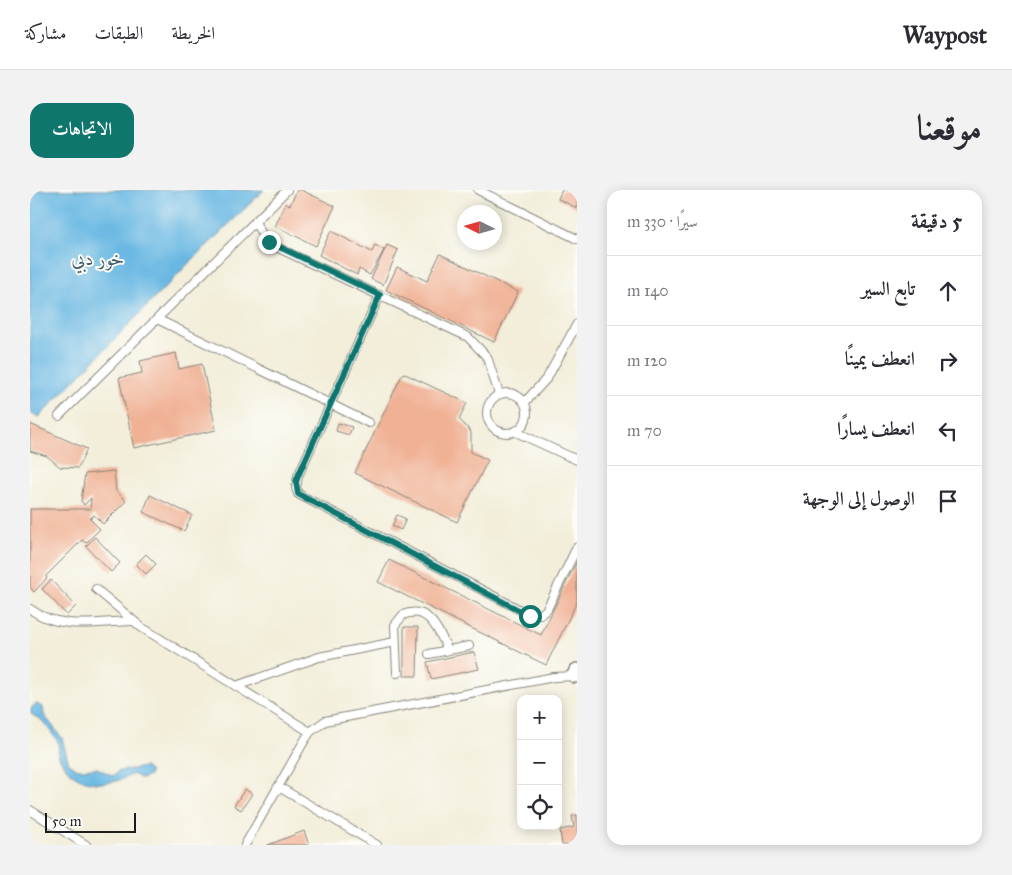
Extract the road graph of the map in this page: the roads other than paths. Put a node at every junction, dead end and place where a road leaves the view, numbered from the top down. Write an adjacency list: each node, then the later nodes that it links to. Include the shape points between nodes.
1 (287, 190): 3 (lane)
2 (478, 190): 4 (lane)
3 (255, 222): 5 (lane, via 276,247); 6 (lane)
4 (577, 239)
5 (380, 295): 9 (lane, via 468,337 487,357); 11 (lane)
6 (157, 319): 11 (lane); 12 (lane)
7 (577, 324): 8 (lane)
8 (573, 340): 10 (lane, via 547,378)
9 (499, 394): 10 (lane, via 510,392); 14 (lane, via 490,402 488,418 499,432)
10 (525, 402): 14 (lane, via 527,419)
11 (330, 404): 13 (lane); 16 (lane, via 296,482 298,494 303,498 530,616 540,615 547,609)
12 (58, 416)
13 (369, 424)
14 (516, 432): 15 (lane)
15 (577, 460)
16 (577, 547)
17 (96, 589): 19 (lane)
18 (30, 608): 19 (lane, via 61,623)
19 (132, 620): 26 (lane)
20 (395, 642): 22 (lane, via 398,619 409,612 416,612 431,619); 24 (lane); 26 (lane, via 319,657)
21 (468, 646): 22 (lane)
22 (448, 650): 23 (lane)
23 (429, 654)
24 (397, 674)
25 (576, 674): 27 (lane, via 333,718)
26 (236, 686): 27 (lane)
27 (310, 732): 28 (lane)
28 (279, 787): 31 (lane); 32 (lane)
29 (30, 810): 30 (lane)
30 (86, 845)
31 (245, 845)
32 (376, 845)

